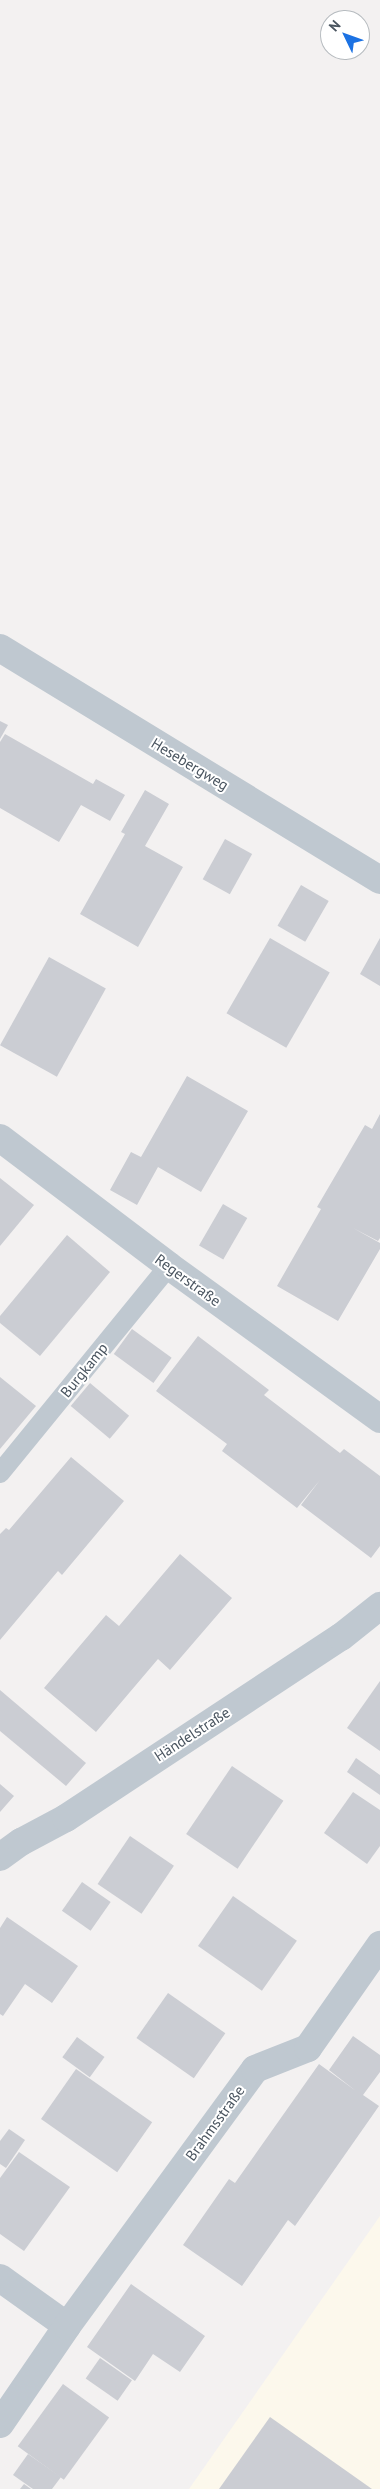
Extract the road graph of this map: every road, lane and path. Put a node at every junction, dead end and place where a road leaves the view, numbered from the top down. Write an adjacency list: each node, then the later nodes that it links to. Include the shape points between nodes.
1 (0, 648): 2 (street, Hesebergweg)
2 (380, 880)
3 (0, 1138): 4 (street, Regerstraße)
4 (168, 1266): 5 (street, Regerstraße); 6 (lane, Burgkamp)
5 (380, 1419)
6 (0, 1473)
7 (380, 1606): 8 (street, Händelstraße, via 341,1637 66,1818)
8 (0, 1857)
9 (380, 1944): 11 (street, Brahmsstraße, via 308,2048 255,2069)
10 (0, 2278): 11 (street)
11 (67, 2326): 12 (street, Brahmsstraße)
12 (0, 2424)

